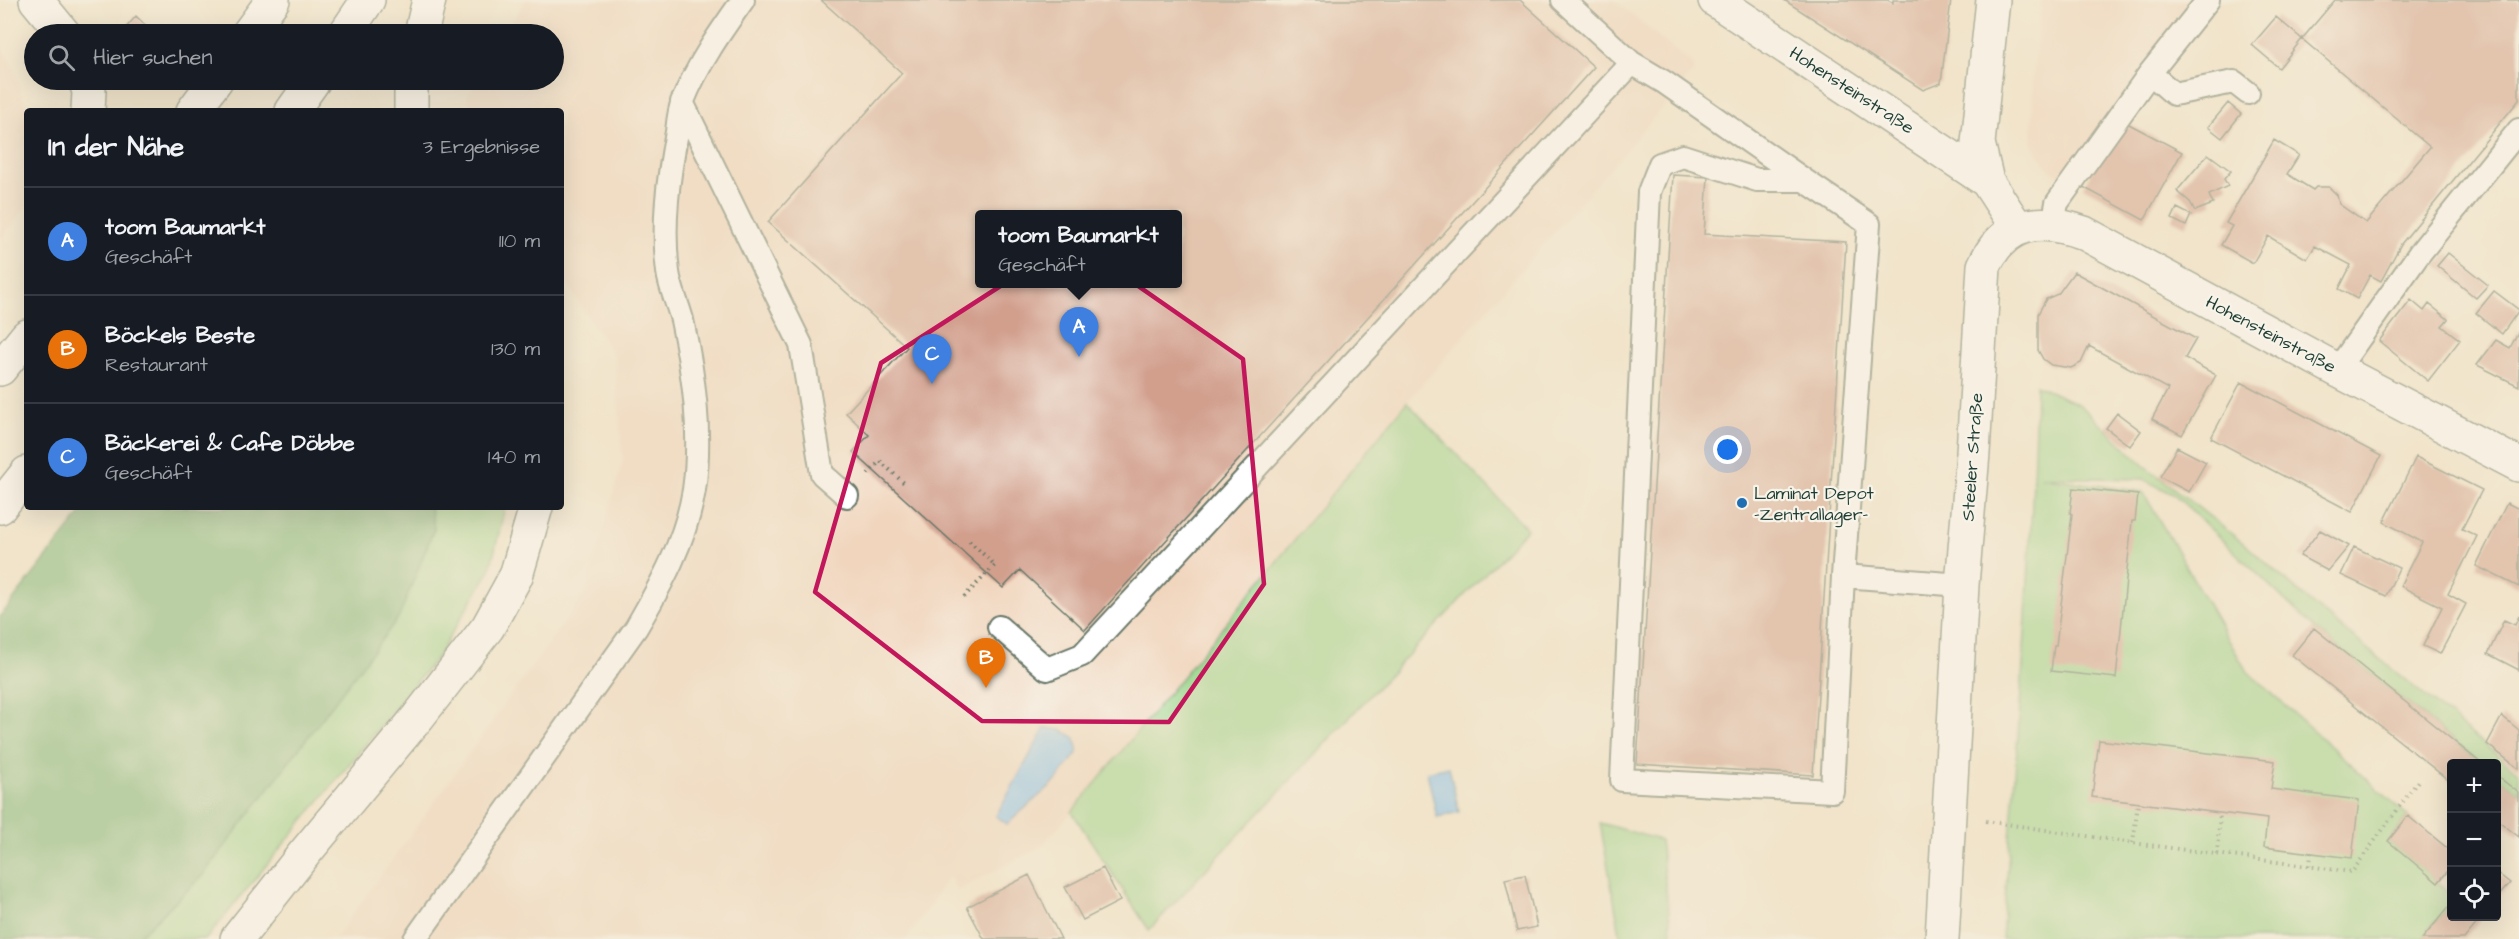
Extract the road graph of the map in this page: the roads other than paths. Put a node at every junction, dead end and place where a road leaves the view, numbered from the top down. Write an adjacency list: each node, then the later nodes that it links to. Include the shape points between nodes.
1 (36, 0): 10 (main road)
2 (273, 0): 11 (main road)
3 (368, 0): 12 (main road)
4 (429, 0): 13 (main road)
5 (743, 0): 21 (lane, via 716,38)
6 (1563, 0): 14 (lane)
7 (1715, 0): 28 (main road, Hohensteinstraße)
8 (1993, 0): 28 (main road, via 1978,143)
9 (2208, 0): 15 (lane)
10 (56, 24)
11 (255, 24)
12 (352, 24)
13 (423, 24)
14 (1632, 63): 27 (lane); 41 (lane, via 1082,655 1047,669)
15 (2150, 73): 20 (lane, via 2174,94 2234,82); 29 (lane, via 2057,203)
16 (89, 90): 22 (main road)
17 (209, 90): 23 (main road)
18 (307, 90): 24 (main road)
19 (411, 90): 25 (main road)
20 (2248, 93)
21 (682, 102): 36 (lane, via 801,345 822,474); 43 (lane, via 665,226 668,273 695,382 698,433 694,491 680,543 636,628)
22 (88, 108)
23 (195, 108)
24 (294, 108)
25 (411, 108)
26 (2519, 130): 33 (lane, via 2418,254)
27 (1804, 180): 39 (lane, via 1869,224); 39 (lane, via 1757,180 1683,156 1660,164 1649,192 1622,780 1832,791)
28 (1987, 181): 30 (main road)
29 (2053, 224): 30 (main road, Hohensteinstraße); 33 (main road, Hohensteinstraße, via 2084,233)
30 (2018, 229): 40 (main road, Steeler Straße, via 1990,252 1984,266)
31 (24, 329): 32 (main road)
32 (13, 353)
33 (2337, 370): 34 (main road, Hohensteinstraße)
34 (2519, 465)
35 (24, 477): 37 (main road)
36 (848, 496)
37 (0, 507)
38 (535, 510): 42 (main road, via 516,576 488,627)
39 (1843, 576): 40 (lane)
40 (1962, 585): 44 (main road, Steeler Straße)
41 (999, 627)
42 (237, 939)
43 (415, 939)
44 (1942, 939)

